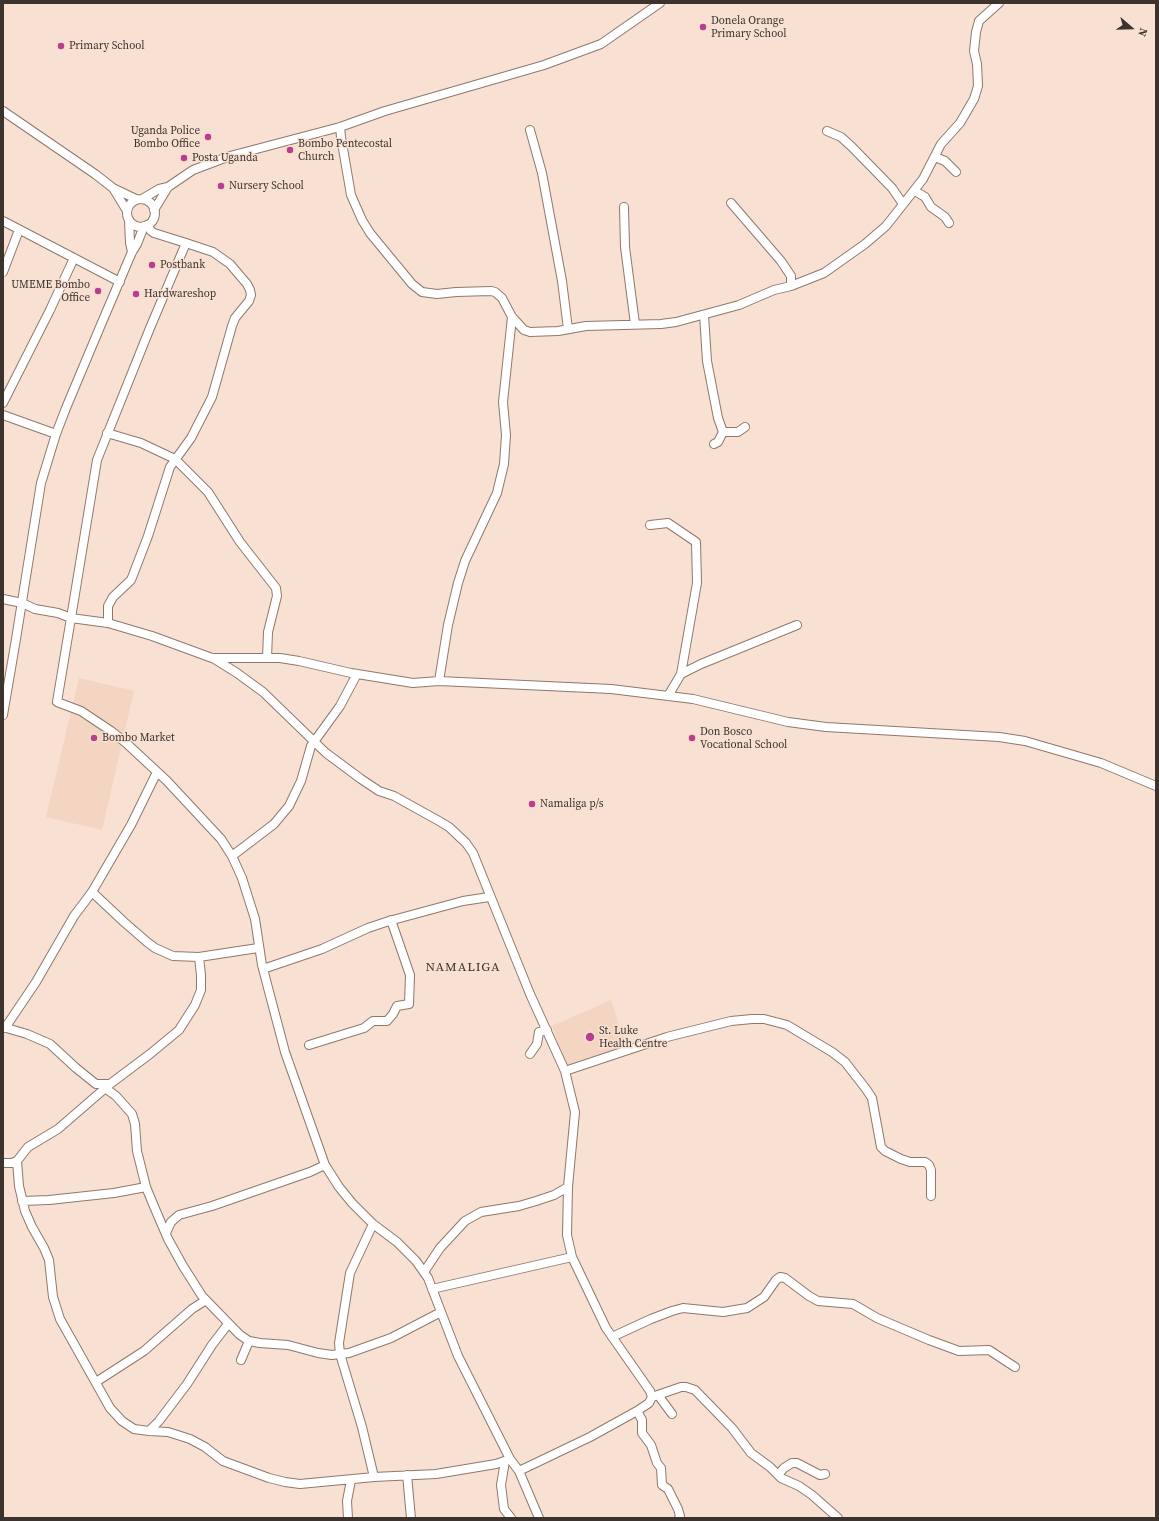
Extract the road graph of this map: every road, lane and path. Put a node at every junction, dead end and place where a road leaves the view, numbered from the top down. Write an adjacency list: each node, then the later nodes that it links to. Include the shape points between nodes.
1 (660, 3): 4 (street, via 600,44 544,65 385,111)
2 (998, 3): 7 (street, via 979,21 976,32 974,51 978,91 960,123 940,144)
3 (3, 111): 10 (street)
4 (340, 127): 9 (street, via 230,156 193,170); 30 (street, via 351,195 362,220 412,284 422,292 430,294 495,292 502,298)
5 (530, 130): 32 (street, via 542,174 562,281)
6 (827, 131): 14 (street, via 841,137 852,147 892,188)
7 (935, 157): 8 (street, via 945,161); 11 (street)
8 (956, 172)
9 (168, 187): 12 (street); 16 (street)
10 (113, 188): 12 (street); 17 (street)
11 (915, 191): 14 (street); 20 (street, via 925,197)
12 (139, 199): 16 (street, via 150,202); 17 (street, via 128,206)
13 (731, 203): 28 (street, via 781,261 791,276)
14 (903, 204): 28 (street, via 886,226 855,252 824,273)
15 (624, 207): 31 (street, via 625,247)
16 (154, 210): 21 (street, via 153,218)
17 (127, 211): 18 (street)
18 (129, 220): 21 (street, via 135,226); 24 (street)
19 (3, 221): 22 (street)
20 (949, 223)
21 (146, 225): 23 (street, via 154,233); 24 (street)
22 (19, 230): 25 (street); 26 (street)
23 (186, 243): 37 (street); 40 (street, via 213,252 230,264 247,284 251,296 235,318 212,397 191,438)
24 (132, 252): 27 (street)
25 (74, 258): 27 (street); 33 (street)
26 (3, 272)
27 (120, 282): 38 (street)
28 (791, 286): 29 (street)
29 (704, 315): 31 (street, via 661,324); 36 (street, via 707,361)
30 (512, 317): 32 (street, via 524,330 530,332); 51 (street, via 503,402 506,435 504,464 497,493 464,561 448,625)
31 (635, 324): 32 (street)
32 (568, 329)
33 (3, 403)
34 (3, 415): 38 (street)
35 (745, 427): 36 (street, via 738,432)
36 (723, 432): 39 (street)
37 (107, 433): 40 (street, via 141,443); 44 (street, via 95,472)
38 (56, 434): 43 (street, via 41,483)
39 (714, 444)
40 (175, 458): 45 (street, via 134,575 108,606); 48 (street, via 208,492 240,542 276,588 277,596 268,632)
41 (650, 524): 50 (street, via 668,524 696,542 697,583)
42 (3, 599): 43 (street)
43 (22, 603): 44 (street); 53 (street)
44 (71, 618): 45 (street); 55 (street, via 57,702 81,712 111,731)
45 (108, 623): 47 (street)
46 (796, 625): 50 (street)
47 (212, 658): 48 (street); 54 (street, via 264,692)
48 (267, 658): 49 (street, via 298,661)
49 (357, 674): 51 (street, via 413,683); 54 (street, via 340,706)
50 (681, 674): 52 (street)
51 (440, 681): 52 (street, via 611,689)
52 (668, 696): 56 (street, via 693,699 788,722 1025,741 1102,763)
53 (3, 711)
54 (314, 742): 57 (street, via 289,806 274,824); 59 (street, via 373,787 416,808 459,835 473,853)
55 (157, 772): 57 (street, via 221,839); 58 (street, via 131,825)
56 (1156, 786)
57 (232, 856): 61 (street, via 255,919)
58 (92, 892): 62 (street, via 136,934 155,948 173,956); 64 (street, via 74,916 36,982)
59 (489, 897): 60 (street, via 463,901); 65 (street)
60 (391, 920): 63 (street, via 322,949); 66 (street, via 410,975 409,1004 397,1006 388,1021 373,1021 364,1028)
61 (258, 948): 62 (street); 63 (street)
62 (199, 957): 70 (street, via 201,990 185,1022 170,1038)
63 (263, 969): 74 (street, via 285,1052)
64 (4, 1027): 69 (street, via 50,1044)
65 (546, 1030): 67 (street, via 539,1032 537,1044); 68 (street)
66 (309, 1045)
67 (530, 1054)
68 (566, 1071): 76 (street, via 575,1112); 77 (street, via 667,1037 731,1021 764,1019 786,1025 844,1062 872,1098 881,1147 901,1159 925,1162 929,1165)
69 (96, 1084): 70 (street); 71 (street)
70 (107, 1086): 71 (street); 75 (street, via 132,1114 137,1151)
71 (96, 1096): 72 (street, via 58,1129 28,1148)
72 (17, 1161): 73 (street); 78 (street)
73 (3, 1163)
74 (325, 1165): 79 (street, via 343,1192); 80 (street, via 212,1206 179,1215 171,1222)
75 (146, 1186): 78 (street, via 114,1193); 80 (street)
76 (568, 1187): 81 (street, via 567,1235); 82 (street, via 554,1195 519,1206 481,1212 465,1221 440,1248)
77 (931, 1196)
78 (22, 1201): 92 (street, via 49,1260 53,1297 60,1319)
79 (373, 1224): 82 (street, via 397,1242); 89 (street, via 350,1273 339,1343)
80 (166, 1233): 84 (street, via 183,1266)
81 (572, 1257): 83 (street); 87 (street)
82 (424, 1272): 83 (street)
83 (432, 1290): 85 (street)
84 (206, 1300): 86 (street); 92 (street, via 144,1351)
85 (441, 1312): 89 (street, via 391,1338); 97 (street, via 458,1356)
86 (228, 1324): 88 (street); 96 (street, via 187,1384)
87 (612, 1337): 91 (street, via 683,1308 723,1312 747,1308 764,1297 780,1277 786,1278 818,1300 853,1304 887,1322 959,1351 989,1350); 93 (street)
88 (249, 1340): 89 (street, via 288,1345 318,1353); 90 (street)
89 (340, 1354): 102 (street)
90 (241, 1360)
91 (1015, 1367)
92 (96, 1382): 96 (street, via 110,1408 122,1421 134,1429)
93 (655, 1396): 94 (street); 95 (street); 101 (street, via 681,1387 695,1390 732,1428 751,1453)
94 (637, 1411): 98 (street); 108 (street, via 642,1420 642,1432 661,1468 662,1485 668,1489 678,1509)
95 (672, 1414)
96 (149, 1431): 103 (street, via 168,1432 190,1440 205,1447 223,1461 285,1482 300,1484)
97 (508, 1460): 98 (street); 100 (street, via 477,1468); 106 (street, via 501,1484 504,1509)
98 (519, 1471): 107 (street)
99 (825, 1474): 101 (street, via 820,1475 792,1463)
100 (407, 1475): 102 (street); 105 (street)
101 (778, 1475): 109 (street, via 812,1495)
102 (374, 1477): 103 (street)
103 (351, 1480): 104 (street, via 347,1501)
104 (348, 1518)
105 (411, 1518)
106 (511, 1518)
107 (539, 1518)
108 (679, 1518)
109 (838, 1518)

